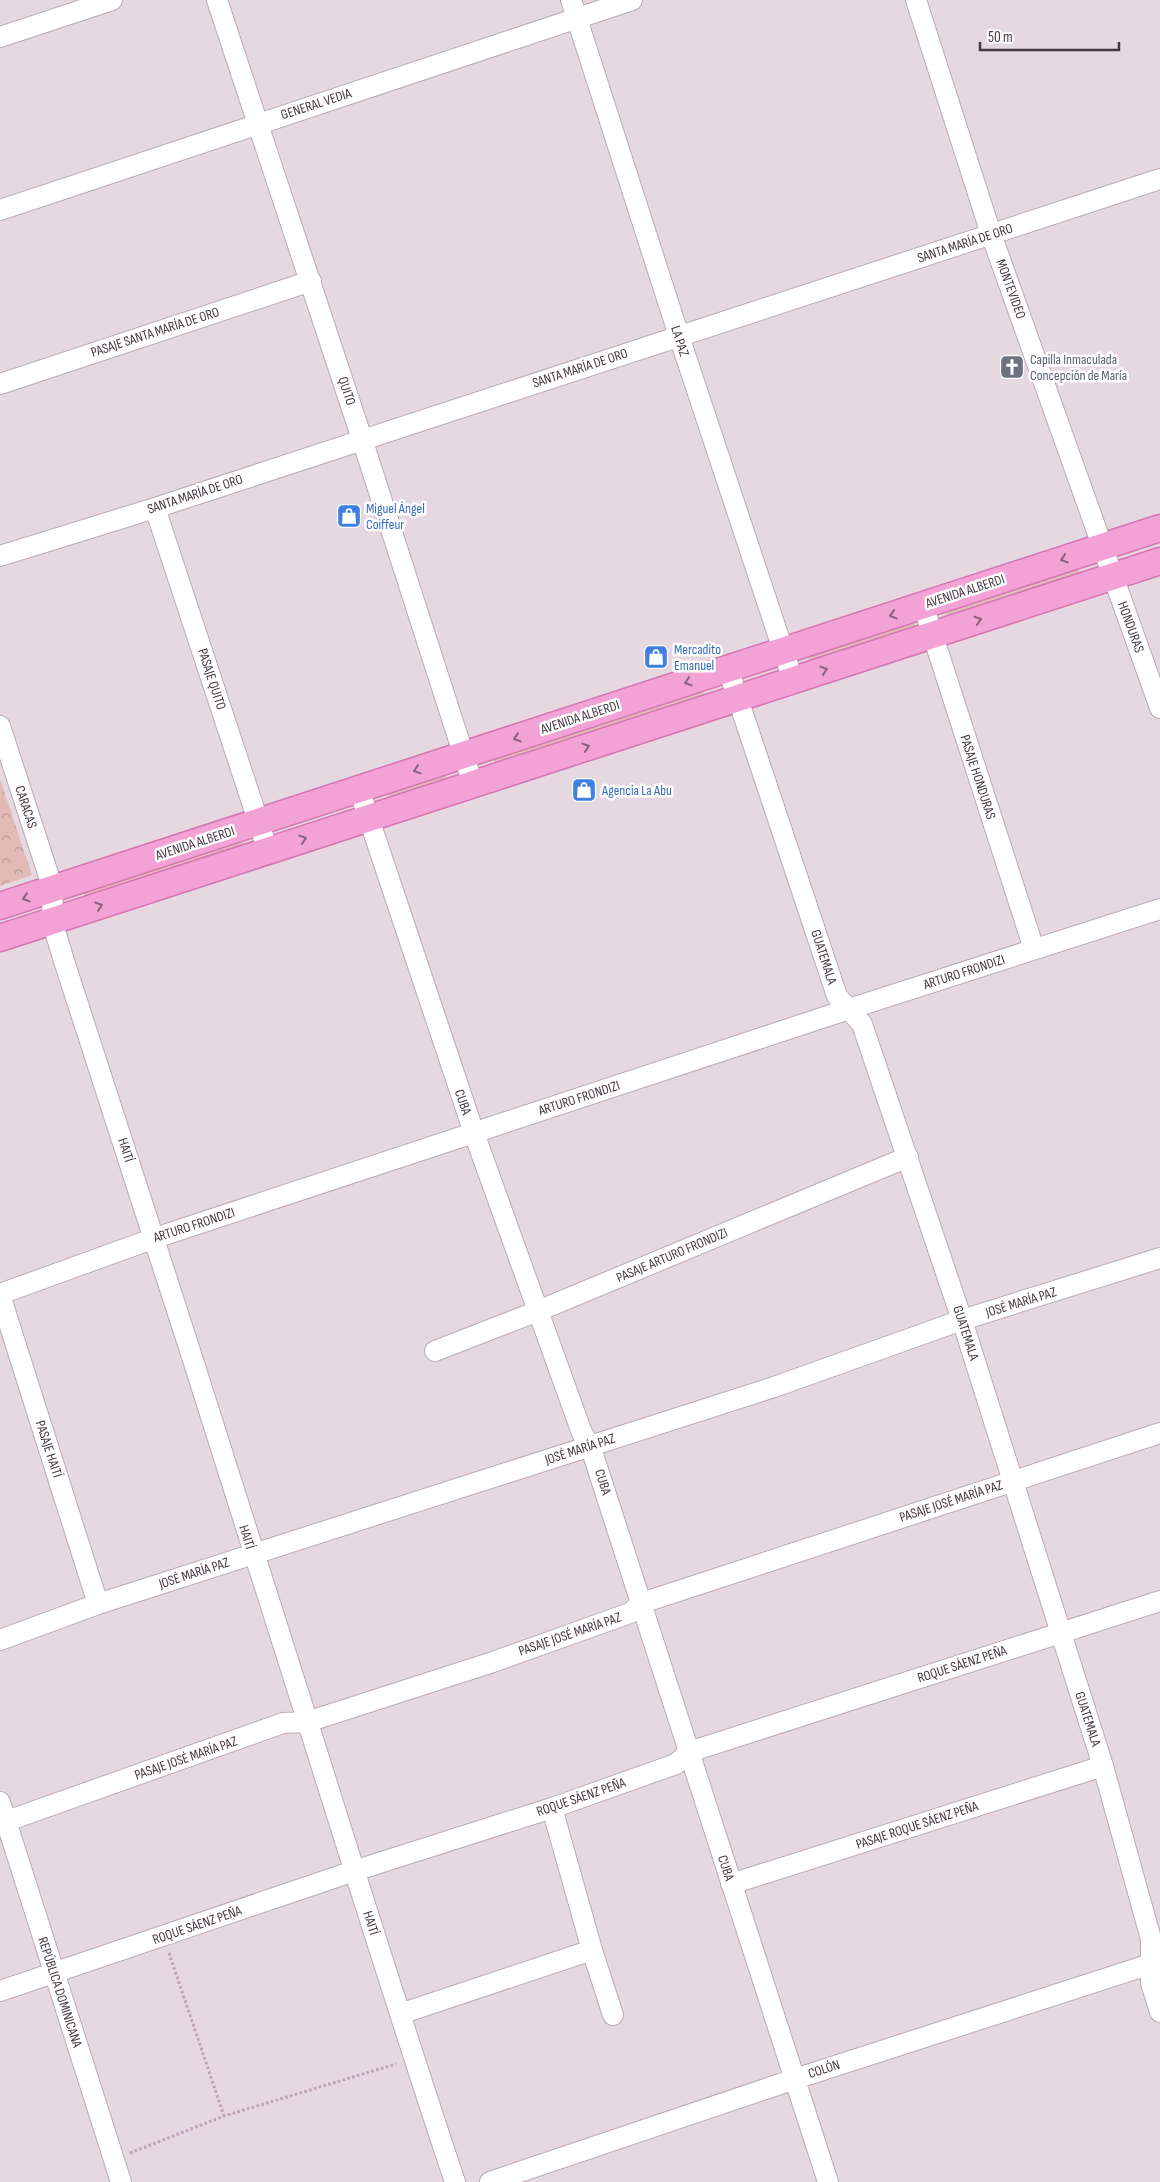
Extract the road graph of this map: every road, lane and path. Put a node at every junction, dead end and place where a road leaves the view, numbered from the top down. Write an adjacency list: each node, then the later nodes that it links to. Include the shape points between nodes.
1 (112, 0): 6 (street)
2 (217, 0): 7 (street, QUITO)
3 (632, 0): 5 (street, GENERAL VEDIA)
4 (916, 0): 10 (street, MONTEVIDEO)
5 (574, 9): 7 (street, GENERAL VEDIA); 12 (street, LA PAZ)
6 (0, 37)
7 (257, 123): 9 (street, GENERAL VEDIA); 11 (street, QUITO)
8 (1160, 179): 10 (street, SANTA MARÍA DE ORO)
9 (0, 210)
10 (991, 234): 12 (street, SANTA MARÍA DE ORO); 17 (street, MONTEVIDEO)
11 (311, 281): 13 (street, PASAJE SANTA MARÍA DE ORO); 14 (street, QUITO)
12 (679, 336): 14 (street, SANTA MARÍA DE ORO); 23 (street, LA PAZ)
13 (0, 384)
14 (362, 439): 15 (street, SANTA MARÍA DE ORO); 29 (street, QUITO)
15 (155, 508): 18 (street, SANTA MARÍA DE ORO); 33 (street, PASAJE QUITO)
16 (1160, 528): 17 (main road, AVENIDA ALBERDI)
17 (1102, 546): 20 (street, HONDURAS); 21 (main road, AVENIDA ALBERDI, one-way to 21)
18 (0, 556)
19 (1160, 561): 20 (main road)
20 (1113, 576): 22 (main road, one-way to 20); 27 (street, HONDURAS)
21 (923, 605): 22 (street, PASAJE HONDURAS); 23 (main road, AVENIDA ALBERDI, one-way to 23)
22 (932, 635): 25 (main road, one-way to 22); 40 (street, PASAJE HONDURAS)
23 (783, 651): 24 (main road, AVENIDA ALBERDI); 25 (street, LA PAZ)
24 (728, 669): 26 (street, GUATEMALA); 29 (main road, AVENIDA ALBERDI, one-way to 29)
25 (793, 680): 26 (main road)
26 (738, 698): 30 (main road, one-way to 26); 41 (street, GUATEMALA, via 837,996)
27 (1160, 708)
28 (0, 726): 35 (street, CARACAS)
29 (464, 755): 30 (street, QUITO); 31 (main road, AVENIDA ALBERDI, one-way to 31)
30 (473, 784): 32 (main road)
31 (359, 789): 32 (street, CUBA); 33 (main road, AVENIDA ALBERDI)
32 (368, 818): 34 (main road, one-way to 32); 42 (street, CUBA)
33 (259, 822): 34 (street, PASAJE QUITO); 35 (main road, AVENIDA ALBERDI)
34 (268, 850): 38 (main road, one-way to 34)
35 (53, 889): 36 (main road, AVENIDA ALBERDI, one-way to 36); 38 (street, HAITÍ)
36 (0, 906)
37 (1160, 909): 40 (street, ARTURO FRONDIZI)
38 (52, 921): 39 (main road); 44 (street, HAITÍ)
39 (0, 938)
40 (1034, 949): 41 (street, ARTURO FRONDIZI)
41 (849, 1009): 42 (street, ARTURO FRONDIZI); 43 (street, GUATEMALA, via 862,1024)
42 (474, 1133): 44 (street, ARTURO FRONDIZI); 47 (street, CUBA)
43 (908, 1157): 47 (street, PASAJE ARTURO FRONDIZI); 48 (street, GUATEMALA)
44 (154, 1238): 46 (street, ARTURO FRONDIZI); 53 (street, HAITÍ)
45 (1160, 1258): 48 (street, JOSÉ MARÍA PAZ)
46 (0, 1294): 56 (street, PASAJE HAITÍ)
47 (538, 1311): 49 (street, PASAJE ARTURO FRONDIZI); 51 (street, CUBA, via 582,1433)
48 (962, 1320): 51 (street, JOSÉ MARÍA PAZ, via 774,1387); 52 (street, GUATEMALA)
49 (435, 1351)
50 (1160, 1433): 52 (street, PASAJE JOSÉ MARÍA PAZ)
51 (590, 1445): 53 (street, JOSÉ MARÍA PAZ); 55 (street, CUBA)
52 (1013, 1481): 55 (street, PASAJE JOSÉ MARÍA PAZ); 57 (street, GUATEMALA)
53 (253, 1554): 56 (street, JOSÉ MARÍA PAZ); 59 (street, HAITÍ)
54 (1160, 1600): 57 (street, ROQUE SÁENZ PEÑA)
55 (642, 1602): 59 (street, PASAJE JOSÉ MARÍA PAZ, via 630,1614); 60 (street, CUBA)
56 (98, 1604): 58 (street, JOSÉ MARÍA PAZ)
57 (1061, 1633): 60 (street, ROQUE SÁENZ PEÑA); 61 (street, GUATEMALA)
58 (0, 1640)
59 (307, 1722): 64 (street, PASAJE JOSÉ MARÍA PAZ, via 283,1723); 65 (street, HAITÍ)
60 (689, 1752): 63 (street, ROQUE SÁENZ PEÑA, via 676,1764); 66 (street, CUBA)
61 (1103, 1766): 66 (street, PASAJE ROQUE SÁENZ PEÑA); 69 (street, GUATEMALA)
62 (0, 1802): 64 (street, REPÚBLICA DOMINICANA)
63 (552, 1808): 65 (street, ROQUE SÁENZ PEÑA); 68 (street)
64 (7, 1821): 70 (street, REPÚBLICA DOMINICANA)
65 (354, 1871): 67 (street, ROQUE SÁENZ PEÑA); 73 (street, HAITÍ)
66 (731, 1884): 76 (street, CUBA)
67 (163, 1936): 70 (street, ROQUE SÁENZ PEÑA); 77 (path)
68 (592, 1950): 73 (street); 74 (street)
69 (1155, 1963): 72 (street, GUATEMALA, via 1151,1983); 76 (street, COLÓN)
70 (53, 1974): 71 (street, ROQUE SÁENZ PEÑA); 78 (street, REPÚBLICA DOMINICANA)
71 (0, 1992)
72 (1160, 2012)
73 (400, 2014): 75 (street, HAITÍ)
74 (613, 2015)
75 (414, 2059): 77 (path); 80 (street, HAITÍ)
76 (795, 2079): 81 (street, COLÓN); 82 (street, CUBA)
77 (224, 2116): 78 (path)
78 (114, 2160): 79 (street, REPÚBLICA DOMINICANA)
79 (121, 2182)
80 (455, 2182)
81 (490, 2182)
82 (828, 2182)

